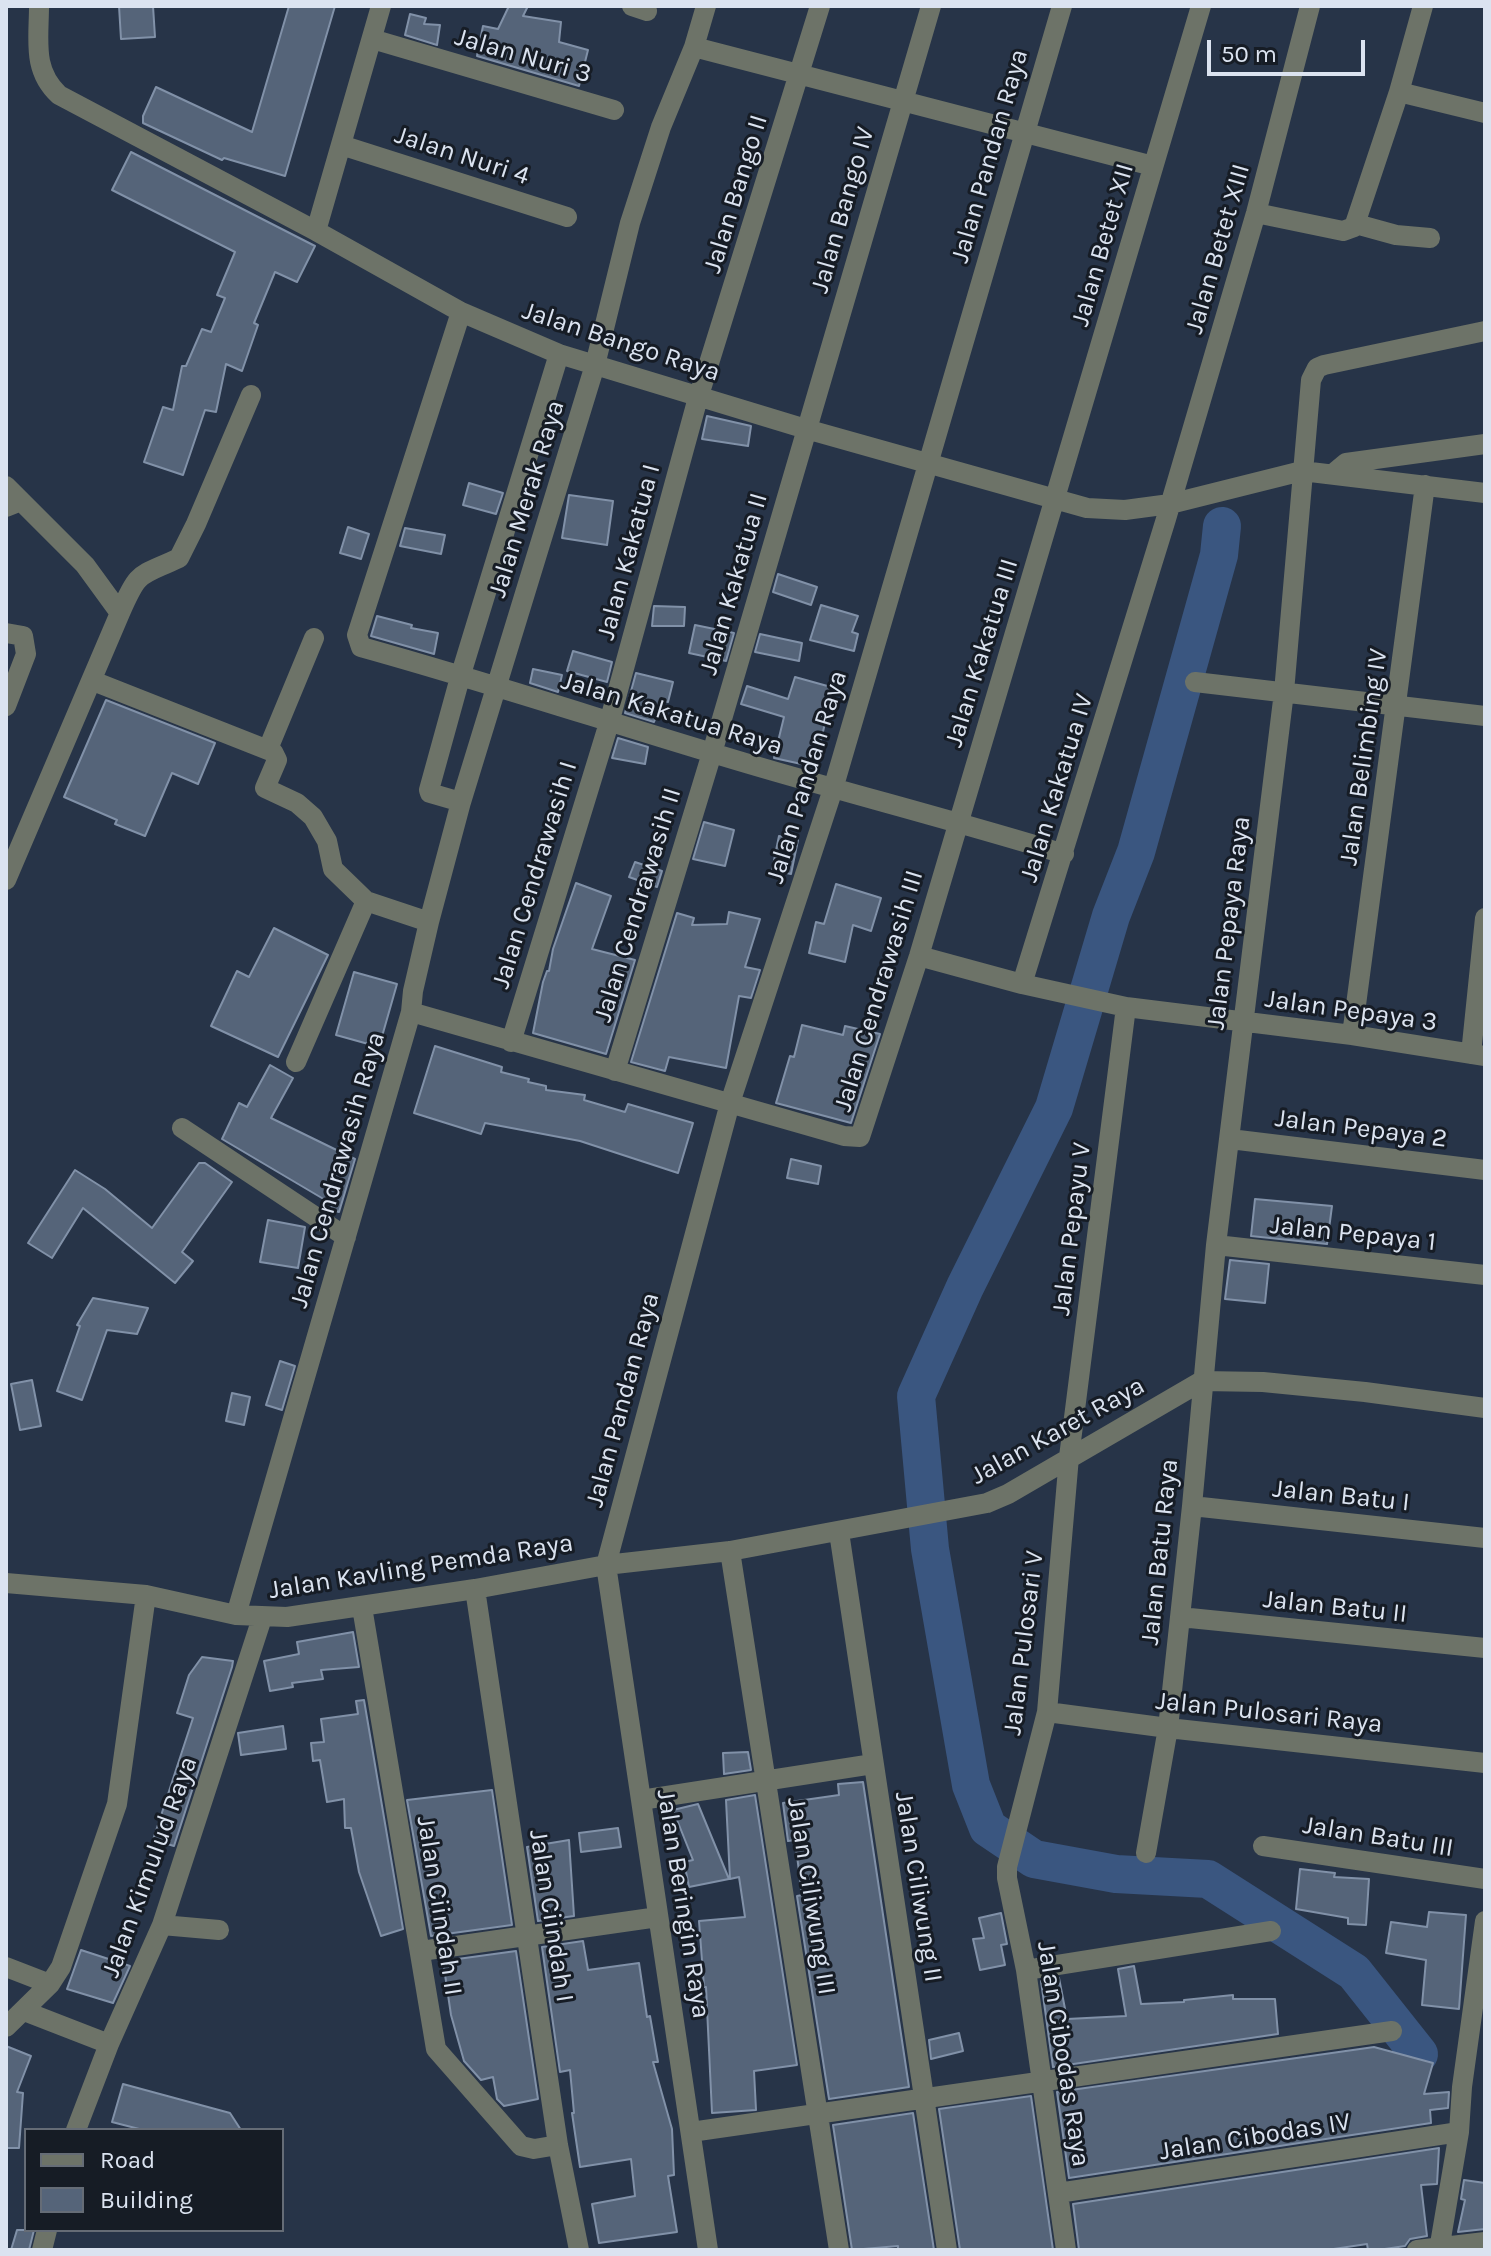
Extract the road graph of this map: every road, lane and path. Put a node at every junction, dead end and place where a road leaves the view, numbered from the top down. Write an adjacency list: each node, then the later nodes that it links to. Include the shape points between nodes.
1 (39, 6): 23 (street, Jalan Bango Raya, via 42,74 59,95)
2 (381, 6): 10 (street)
3 (706, 6): 11 (street, Jalan Merak Raya)
4 (820, 6): 12 (street, Jalan Bango II)
5 (931, 6): 14 (street, Jalan Bango IV)
6 (1062, 6): 17 (street, Jalan Pandan Raya)
7 (1201, 6): 19 (street, Jalan Betet XII)
8 (1310, 6): 20 (street, Jalan Betet XIII)
9 (1423, 6): 13 (street)
10 (372, 39): 15 (street, Jalan Nuri 3); 18 (street)
11 (694, 47): 12 (street); 28 (street, Jalan Merak Raya, via 630,223)
12 (800, 75): 14 (street); 30 (street, Jalan Bango II)
13 (1399, 92): 16 (street); 22 (street)
14 (903, 101): 17 (street); 31 (street, Jalan Bango IV)
15 (614, 110)
16 (1485, 113)
17 (1024, 134): 19 (street); 33 (street, Jalan Pandan Raya)
18 (341, 145): 21 (street, Jalan Nuri 4); 23 (street)
19 (1153, 166): 39 (street, Jalan Betet XII)
20 (1256, 213): 22 (street, via 1343,231); 41 (street, Jalan Betet XIII)
21 (567, 217)
22 (1356, 224): 24 (street)
23 (316, 231): 25 (street, Jalan Bango Raya)
24 (1430, 238)
25 (461, 312): 27 (street, Jalan Bango Raya); 46 (street, Jalan Kakatua Raya, via 357,635 361,647)
26 (1485, 331): 34 (street, Jalan Pepaya Raya, via 1317,368 1311,380)
27 (559, 354): 28 (street, Jalan Bango Raya); 46 (street)
28 (595, 365): 30 (street, Jalan Bango Raya); 46 (street, Jalan Merak Raya)
29 (251, 395): 42 (street, via 179,558 142,574)
30 (699, 396): 31 (street, Jalan Bango Raya); 52 (street, Jalan Kakatua I)
31 (806, 429): 33 (street, Jalan Bango Raya); 54 (street, Jalan Kakatua II)
32 (1485, 444): 35 (street, via 1346,463)
33 (926, 463): 39 (street, Jalan Bango Raya); 55 (street, Jalan Pandan Raya)
34 (1302, 471): 35 (street, Jalan Bango Raya); 41 (street, Jalan Bango Raya); 48 (street, Jalan Pepaya Raya)
35 (1333, 473): 36 (street, Jalan Bango Raya)
36 (1425, 485): 38 (street, Jalan Bango Raya); 50 (street, Jalan Belimbing IV)
37 (6, 486): 40 (street)
38 (1485, 493)
39 (1056, 499): 41 (street, Jalan Bango Raya, via 1108,511); 57 (street, Jalan Kakatua III)
40 (14, 504): 42 (street, via 85,565)
41 (1170, 504): 58 (street, Jalan Kakatua IV)
42 (120, 613): 45 (street)
43 (6, 633): 49 (street, via 23,636 26,654)
44 (314, 638): 53 (street)
45 (93, 681): 53 (street); 59 (street)
46 (478, 681): 52 (street, Jalan Kakatua Raya); 56 (street, Jalan Merak Raya); 56 (street, via 429,790)
47 (1195, 682): 48 (street)
48 (1284, 692): 50 (street); 67 (street, Jalan Pepaya Raya)
49 (6, 706)
50 (1397, 706): 51 (street); 68 (street, Jalan Belimbing IV)
51 (1485, 716)
52 (609, 723): 54 (street, Jalan Kakatua Raya); 69 (street, Jalan Cendrawasih I)
53 (268, 749): 60 (street, via 277,760 265,788 313,817 325,835 333,869)
54 (712, 753): 55 (street, Jalan Kakatua Raya); 72 (street, Jalan Cendrawasih II)
55 (833, 789): 57 (street, Jalan Kakatua Raya); 73 (street, Jalan Pandan Raya)
56 (461, 802): 62 (street, Jalan Merak Raya)
57 (958, 822): 58 (street, Jalan Kakatua Raya); 63 (street, Jalan Cendrawasih III)
58 (1064, 854): 64 (street, Jalan Kakatua IV)
59 (6, 880)
60 (366, 901): 62 (street); 71 (street)
61 (1485, 918): 70 (street)
62 (429, 922): 66 (street, Jalan Merak Raya)
63 (919, 956): 64 (street); 73 (street, Jalan Cendrawasih III, via 860,1137)
64 (1022, 984): 65 (street, Jalan Pepaya 3)
65 (1126, 1007): 67 (street, Jalan Pepaya 3); 82 (street, Jalan Pepayu V)
66 (411, 1012): 69 (street, Jalan Cendrawasih Raya); 77 (street, Jalan Cendrawasih Raya)
67 (1242, 1022): 68 (street, Jalan Pepaya 3); 75 (street, Jalan Pepaya Raya)
68 (1352, 1035): 70 (street, Jalan Pepaya 3)
69 (511, 1042): 72 (street, Jalan Cendrawasih Raya)
70 (1478, 1055)
71 (296, 1062)
72 (615, 1071): 73 (street, Jalan Cendrawasih Raya)
73 (730, 1103): 87 (street, Jalan Pandan Raya)
74 (182, 1128): 77 (street)
75 (1230, 1139): 76 (street, Jalan Pepaya 2); 78 (street, Jalan Pepaya Raya)
76 (1485, 1170)
77 (346, 1237): 92 (street, Jalan Cendrawasih Raya)
78 (1216, 1245): 79 (street, Jalan Pepaya 1); 80 (street, Jalan Pepaya Raya)
79 (1485, 1275)
80 (1202, 1381): 81 (street, via 1263,1382); 82 (street, Jalan Karet Raya); 83 (street, Jalan Batu Raya)
81 (1485, 1408)
82 (1069, 1457): 84 (street, Jalan Karet Raya, via 987,1503); 96 (street, Jalan Pulosari V)
83 (1192, 1506): 85 (street, Jalan Batu I); 93 (street, Jalan Batu Raya)
84 (839, 1532): 86 (street, Jalan Karet Raya); 99 (street, Jalan Ciliwung II)
85 (1485, 1538)
86 (730, 1551): 87 (street, Jalan Karet Raya); 100 (street, Jalan Ciliwung III)
87 (606, 1565): 89 (street, Jalan Kavling Pemda Raya); 101 (street, Jalan Beringin Raya)
88 (6, 1583): 90 (street, Jalan Kavling Pemda Raya)
89 (475, 1589): 91 (street, Jalan Kavling Pemda Raya); 111 (street, Jalan Ciindah I)
90 (146, 1595): 92 (street, Jalan Kavling Pemda Raya); 115 (street, via 117,1804 67,1954)
91 (362, 1607): 94 (street, Jalan Kavling Pemda Raya); 112 (street, Jalan Ciindah II)
92 (236, 1615): 94 (street, Jalan Kavling Pemda Raya)
93 (1180, 1617): 95 (street, Jalan Batu II); 97 (street, Jalan Batu Raya)
94 (262, 1618): 108 (street, Jalan Kimulud Raya)
95 (1485, 1648)
96 (1047, 1712): 97 (street, Jalan Pulosari Raya); 104 (street, Jalan Pulosari V)
97 (1168, 1728): 98 (street, Jalan Pulosari Raya); 103 (street, Jalan Batu Raya)
98 (1485, 1763)
99 (873, 1764): 100 (street); 122 (street, Jalan Ciliwung II)
100 (766, 1781): 101 (street); 123 (street, Jalan Ciliwung III)
101 (641, 1800): 106 (street, Jalan Beringin Raya)
102 (1263, 1846): 105 (street, Jalan Batu III)
103 (1146, 1853)
104 (1007, 1867): 114 (street, Jalan Cibodas Raya)
105 (1485, 1879)
106 (658, 1917): 111 (street); 125 (street, Jalan Beringin Raya)
107 (1485, 1921): 120 (street)
108 (162, 1925): 109 (street); 119 (street, Jalan Kimulud Raya)
109 (219, 1930)
110 (1271, 1931): 114 (street)
111 (528, 1934): 112 (street); 127 (street, Jalan Ciindah I)
112 (421, 1951): 127 (street, Jalan Ciindah II, via 440,2054 521,2146)
113 (6, 1967): 115 (street)
114 (1026, 1970): 121 (street, Jalan Cibodas Raya)
115 (50, 1984): 116 (street)
116 (24, 2011): 117 (street); 119 (street)
117 (6, 2027)
118 (1392, 2031): 121 (street)
119 (109, 2044): 124 (street, Jalan Kimulud Raya)
120 (1477, 2045): 126 (street, via 1461,2100)
121 (1041, 2081): 122 (street); 128 (street, Jalan Cibodas Raya)
122 (925, 2099): 123 (street); 134 (street, Jalan Ciliwung II)
123 (819, 2114): 125 (street); 133 (street, Jalan Ciliwung III)
124 (77, 2128)
125 (691, 2132): 132 (street, Jalan Beringin Raya)
126 (1459, 2132): 128 (street, Jalan Cibodas IV); 130 (street)
127 (558, 2145): 131 (street, Jalan Ciindah I)
128 (1058, 2193): 135 (street, Jalan Cibodas Raya)
129 (1485, 2242): 130 (street)
130 (1440, 2248): 136 (street)
131 (579, 2250)
132 (708, 2250)
133 (839, 2250)
134 (947, 2250)
135 (1066, 2250)
136 (1417, 2250)

